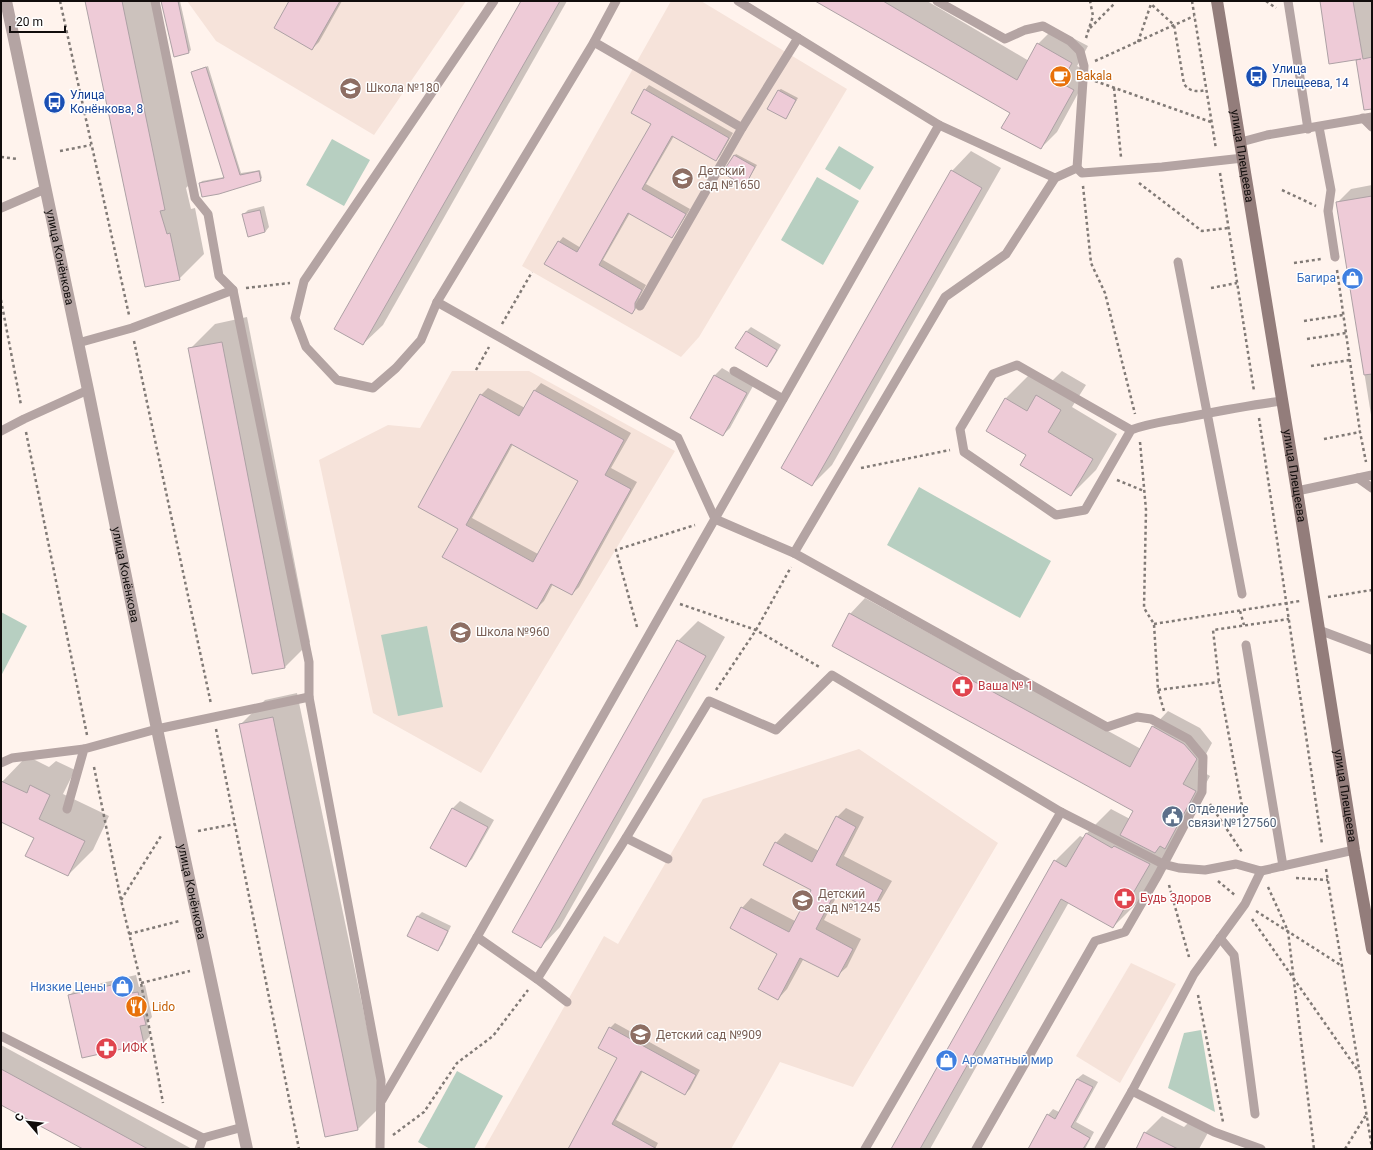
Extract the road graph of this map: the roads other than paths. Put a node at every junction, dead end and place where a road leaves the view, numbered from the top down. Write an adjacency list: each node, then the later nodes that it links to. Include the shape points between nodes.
1 (6, 1): 21 (street, улица Конёнкова)
2 (155, 1): 25 (lane, via 196,198 208,214 219,276)
3 (494, 1): 26 (lane, via 304,281 295,318 306,347 337,380 373,388 396,368 421,340)
4 (616, 1): 10 (lane)
5 (738, 1): 9 (lane)
6 (937, 1): 19 (lane, via 1005,40 1025,30 1043,26 1070,41 1080,51 1084,66)
7 (1217, 1): 17 (main road, улица Плещеева)
8 (1288, 1): 16 (lane)
9 (798, 38): 12 (lane); 15 (lane)
10 (594, 42): 15 (lane); 26 (lane)
11 (1368, 117): 13 (lane); 14 (lane)
12 (939, 125): 20 (lane); 31 (lane)
13 (1319, 127): 16 (lane); 23 (lane, via 1331,190 1328,211)
14 (1372, 127)
15 (742, 128): 27 (lane)
16 (1308, 129): 17 (lane)
17 (1241, 142): 18 (main road, улица Плещеева)
18 (1243, 158): 19 (lane, via 1082,173); 32 (main road, улица Плещеева)
19 (1077, 168): 20 (lane)
20 (1054, 178): 41 (lane, via 1006,254 945,297)
21 (46, 189): 22 (lane); 28 (street, улица Конёнкова)
22 (1, 208)
23 (1335, 257)
24 (1178, 262): 33 (lane)
25 (233, 290): 28 (lane, via 132,328); 46 (lane, via 309,662)
26 (437, 302): 40 (lane, via 678,438)
27 (640, 306)
28 (78, 343): 30 (street, улица Конёнкова)
29 (734, 371): 31 (lane)
30 (88, 390): 35 (lane); 47 (street, улица Конёнкова)
31 (783, 399): 40 (lane)
32 (1282, 401): 33 (lane); 39 (main road, улица Плещеева)
33 (1208, 414): 34 (lane); 42 (lane)
34 (1131, 430): 34 (lane, via 1085,510 1056,515 964,452 960,429 993,374 1017,365)
35 (1, 432)
36 (1370, 475): 37 (lane)
37 (1358, 478): 38 (lane); 39 (lane)
38 (1372, 488)
39 (1297, 491): 43 (main road, улица Плещеева)
40 (715, 519): 41 (lane); 59 (lane)
41 (794, 553): 55 (lane, via 1108,727 1137,717 1150,719 1188,739 1203,757 1202,792)
42 (1242, 594)
43 (1319, 630): 45 (lane); 53 (main road, улица Плещеева)
44 (1246, 645): 56 (lane)
45 (1372, 650)
46 (309, 697): 47 (lane); 66 (lane, via 382,1080)
47 (157, 729): 48 (lane); 68 (street, улица Конёнкова)
48 (87, 749): 49 (lane, via 12,758); 50 (lane)
49 (1, 763)
50 (68, 809)
51 (1061, 812): 52 (lane, via 832,675 776,730 709,701); 55 (lane); 73 (lane)
52 (626, 838): 54 (lane); 62 (lane)
53 (1354, 850): 56 (lane); 58 (main road, улица Плещеева)
54 (668, 859)
55 (1163, 864): 57 (lane, via 1205,870 1236,864); 74 (lane, via 1126,932 1095,941)
56 (1283, 866): 57 (lane)
57 (1261, 871): 60 (lane, via 1245,904)
58 (1370, 927): 61 (main road, улица Плещеева)
59 (477, 938): 62 (lane); 66 (lane)
60 (1220, 938): 65 (lane, via 1194,974); 67 (lane, via 1234,955)
61 (1372, 949)
62 (537, 979): 63 (lane)
63 (567, 1002)
64 (1, 1036): 69 (lane)
65 (1132, 1092): 75 (lane); 76 (lane, via 1214,1132)
66 (382, 1100): 72 (lane)
67 (1255, 1114)
68 (242, 1127): 69 (lane); 71 (street, улица Конёнкова)
69 (203, 1138): 70 (lane)
70 (199, 1149)
71 (247, 1149)
72 (380, 1149)
73 (865, 1149)
74 (976, 1149)
75 (1099, 1149)
76 (1261, 1149)

